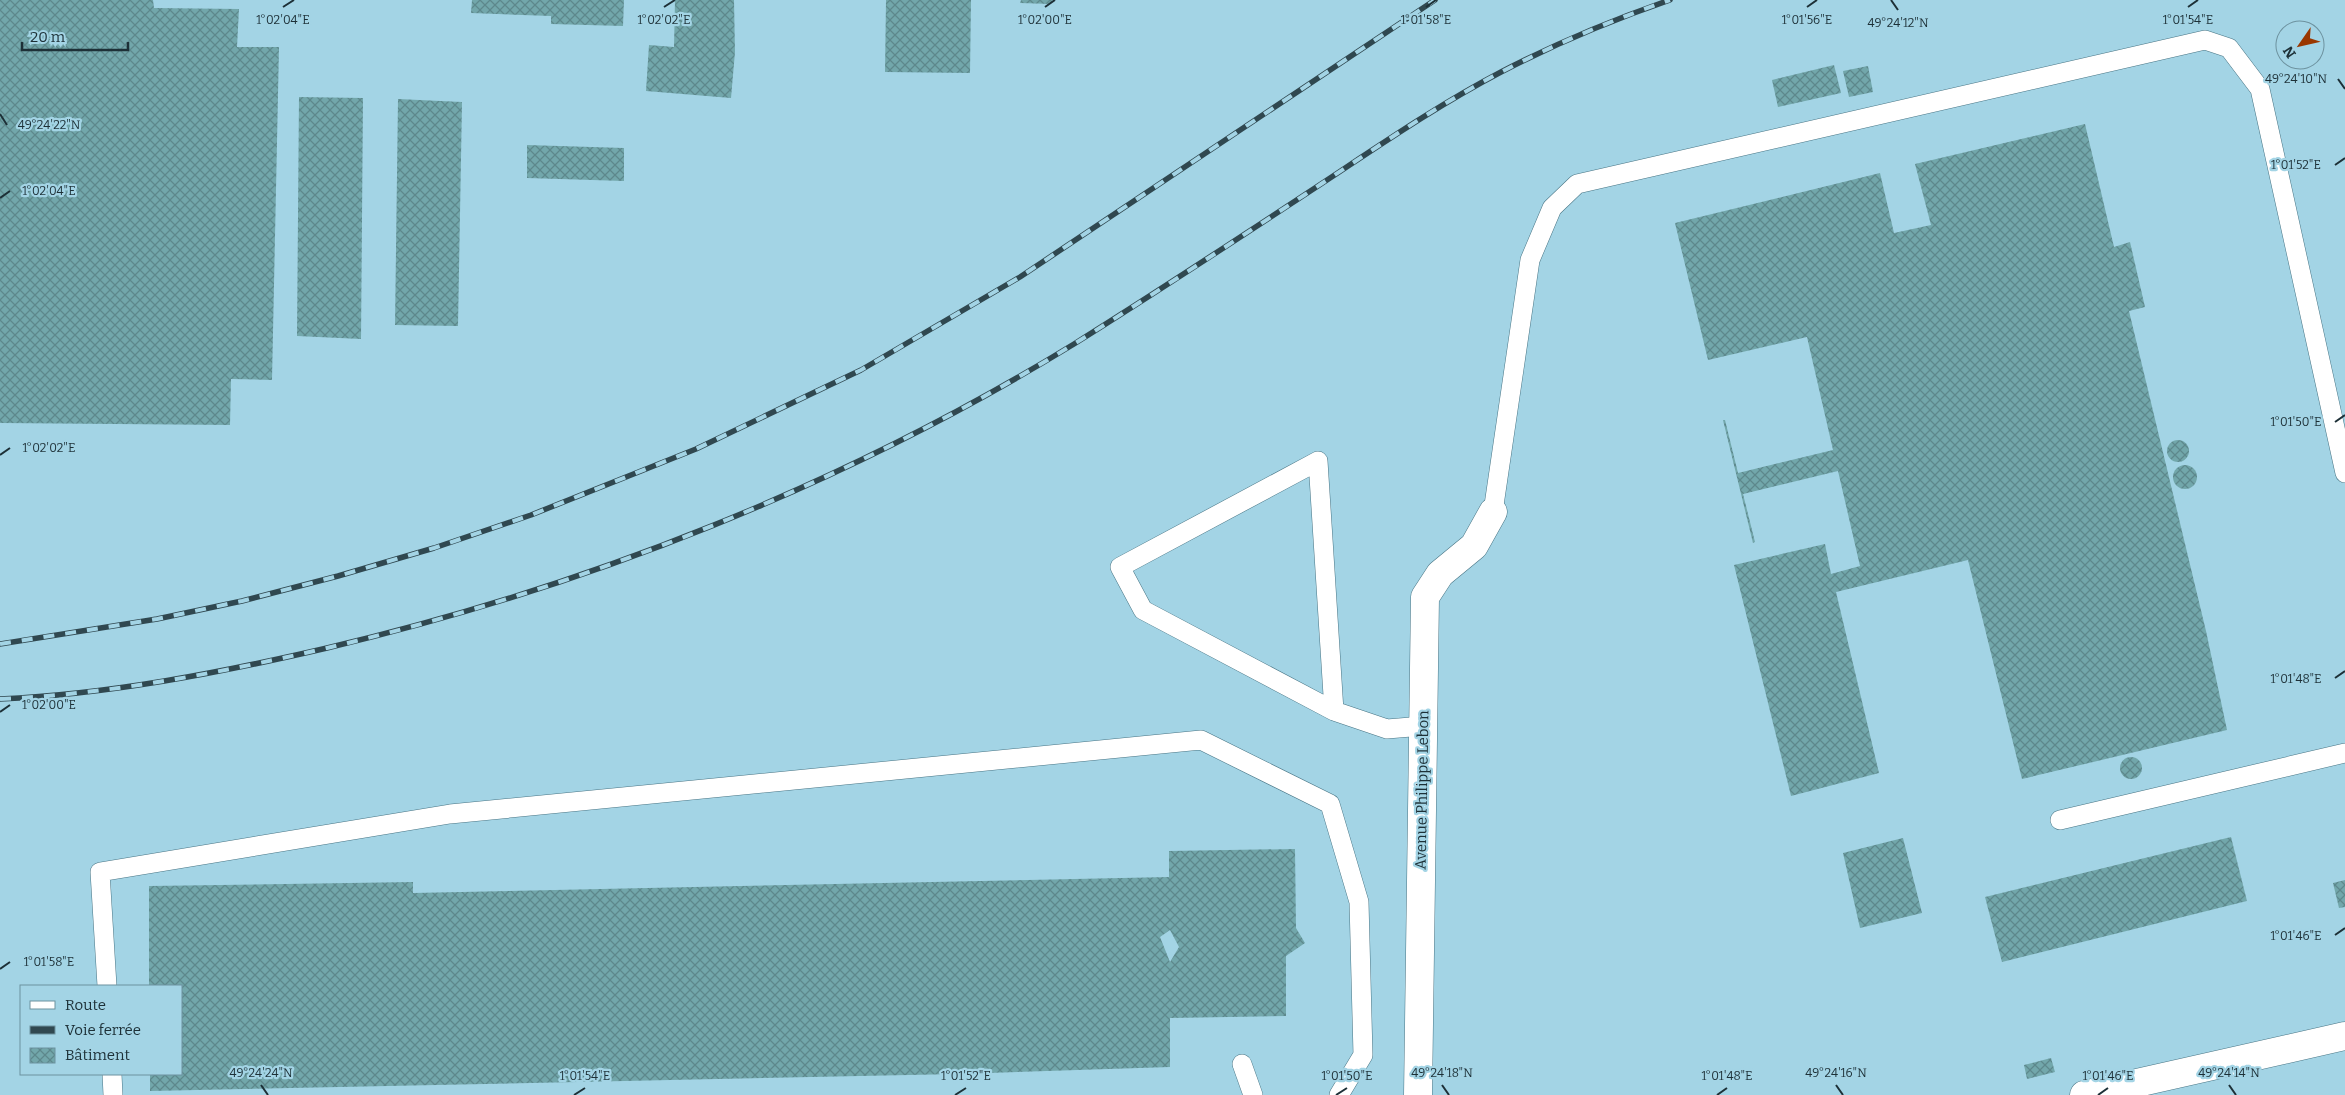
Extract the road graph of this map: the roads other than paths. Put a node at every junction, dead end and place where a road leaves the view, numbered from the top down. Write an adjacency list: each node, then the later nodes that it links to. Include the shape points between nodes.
1 (2345, 473): 2 (lane, via 2260,89 2229,48 2204,40 1577,184 1552,208 1530,260)
2 (1493, 512): 4 (street, Avenue Philippe Lebon, via 1474,546 1440,574 1425,597)
3 (1334, 711): 3 (lane, via 1318,461 1120,567 1143,610); 4 (lane, via 1387,729)
4 (1423, 726): 14 (street, Avenue Philippe Lebon)
5 (2345, 753): 6 (lane)
6 (2060, 820)
7 (107, 985): 13 (lane, via 100,872 450,814 1201,740 1330,804 1359,902 1362,1055)
8 (2345, 1036): 15 (street)
9 (1242, 1064): 12 (lane)
10 (112, 1075): 11 (lane)
11 (113, 1095)
12 (1253, 1095)
13 (1340, 1095)
14 (1418, 1095)
15 (2084, 1095)

